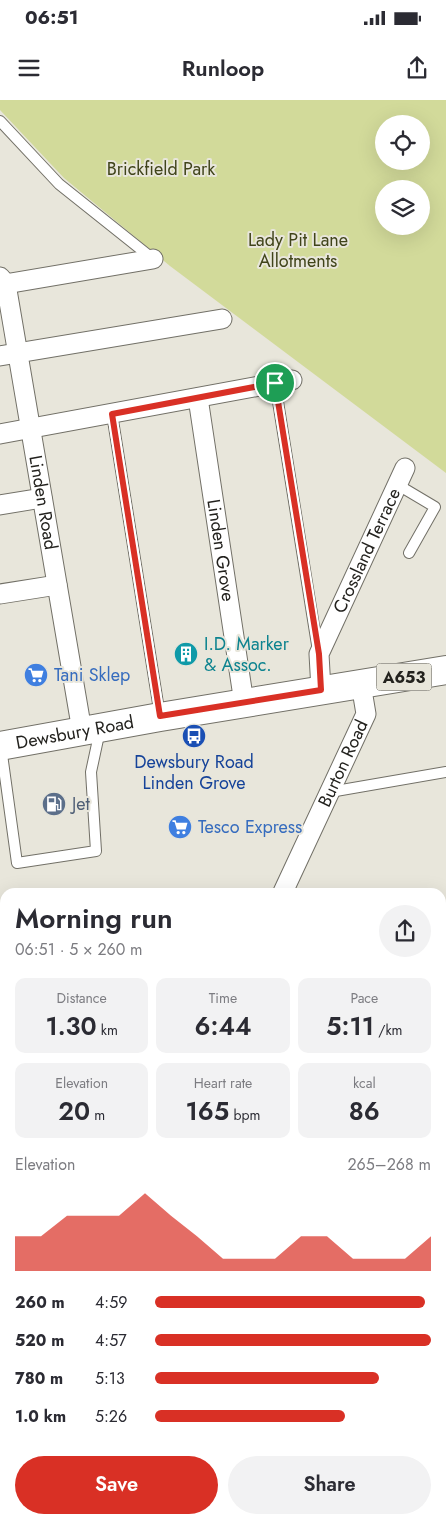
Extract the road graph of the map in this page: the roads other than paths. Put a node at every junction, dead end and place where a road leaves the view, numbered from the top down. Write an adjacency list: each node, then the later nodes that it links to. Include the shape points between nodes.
1 (0, 121): 2 (lane, via 59,184)
2 (153, 259): 3 (street)
3 (2, 282): 5 (street, Linden Road)
4 (222, 319): 5 (street)
5 (9, 354): 9 (street, Linden Road)
6 (284, 382): 7 (street); 17 (lane)
7 (198, 398): 8 (street); 21 (street, Linden Grove)
8 (112, 414): 9 (street); 22 (lane)
9 (31, 428): 10 (street); 12 (street, Linden Road)
10 (0, 434)
11 (402, 477): 14 (lane, via 435,507); 17 (street, Crossland Terrace)
12 (42, 498): 13 (street); 15 (street, Linden Road)
13 (0, 505)
14 (409, 553)
15 (57, 585): 16 (street); 23 (street, Linden Road, via 74,683)
16 (0, 594)
17 (319, 654): 20 (street, Crossland Terrace)
18 (446, 670): 19 (main road, Dewsbury Road / A653)
19 (361, 684): 20 (main road, Dewsbury Road / A653); 26 (street, Burton Road, via 366,714)
20 (321, 690): 21 (main road, Dewsbury Road / A653)
21 (244, 703): 22 (main road, Dewsbury Road / A653)
22 (160, 716): 23 (main road, Dewsbury Road / A653)
23 (91, 729): 24 (main road, Dewsbury Road / A653); 24 (lane, via 96,851 17,863)
24 (0, 746)
25 (446, 772): 26 (lane)
26 (330, 792): 27 (street, Burton Road)
27 (285, 888)

